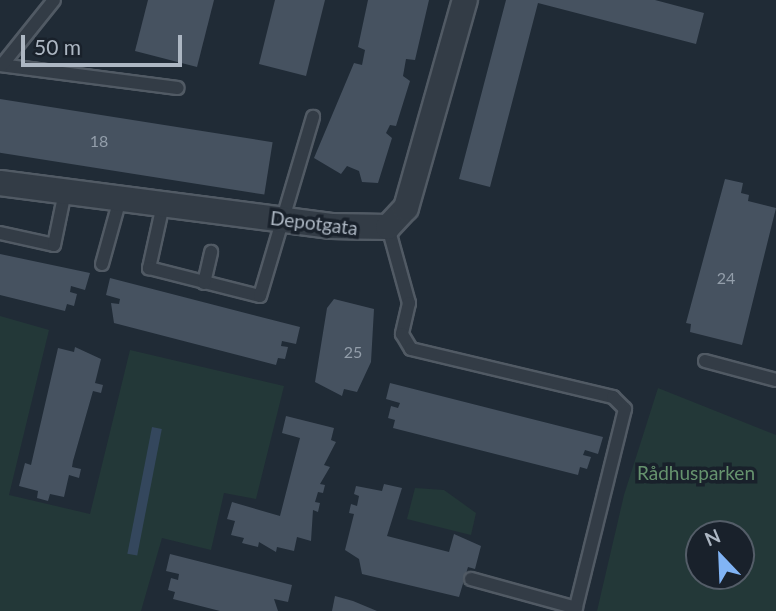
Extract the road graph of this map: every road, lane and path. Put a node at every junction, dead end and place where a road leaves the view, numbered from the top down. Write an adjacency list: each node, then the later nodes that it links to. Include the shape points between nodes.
1 (54, 0): 3 (lane)
2 (465, 0): 11 (street, via 405,208)
3 (1, 65): 4 (lane)
4 (178, 88)
5 (313, 117): 10 (lane)
6 (0, 183): 7 (street, Depotgata)
7 (65, 192): 8 (street, Depotgata); 12 (lane, via 54,245)
8 (120, 199): 9 (street, Depotgata); 14 (lane)
9 (163, 205): 10 (street, Depotgata); 15 (lane, via 149,268)
10 (285, 220): 11 (street, Depotgata, via 365,230); 15 (lane, via 260,296)
11 (388, 227): 19 (lane, via 409,303 402,334 411,349 613,397 625,409)
12 (0, 233)
13 (211, 252): 15 (lane)
14 (102, 264)
15 (204, 283)
16 (705, 361): 17 (lane)
17 (776, 380)
18 (471, 579): 19 (lane)
19 (575, 609)

